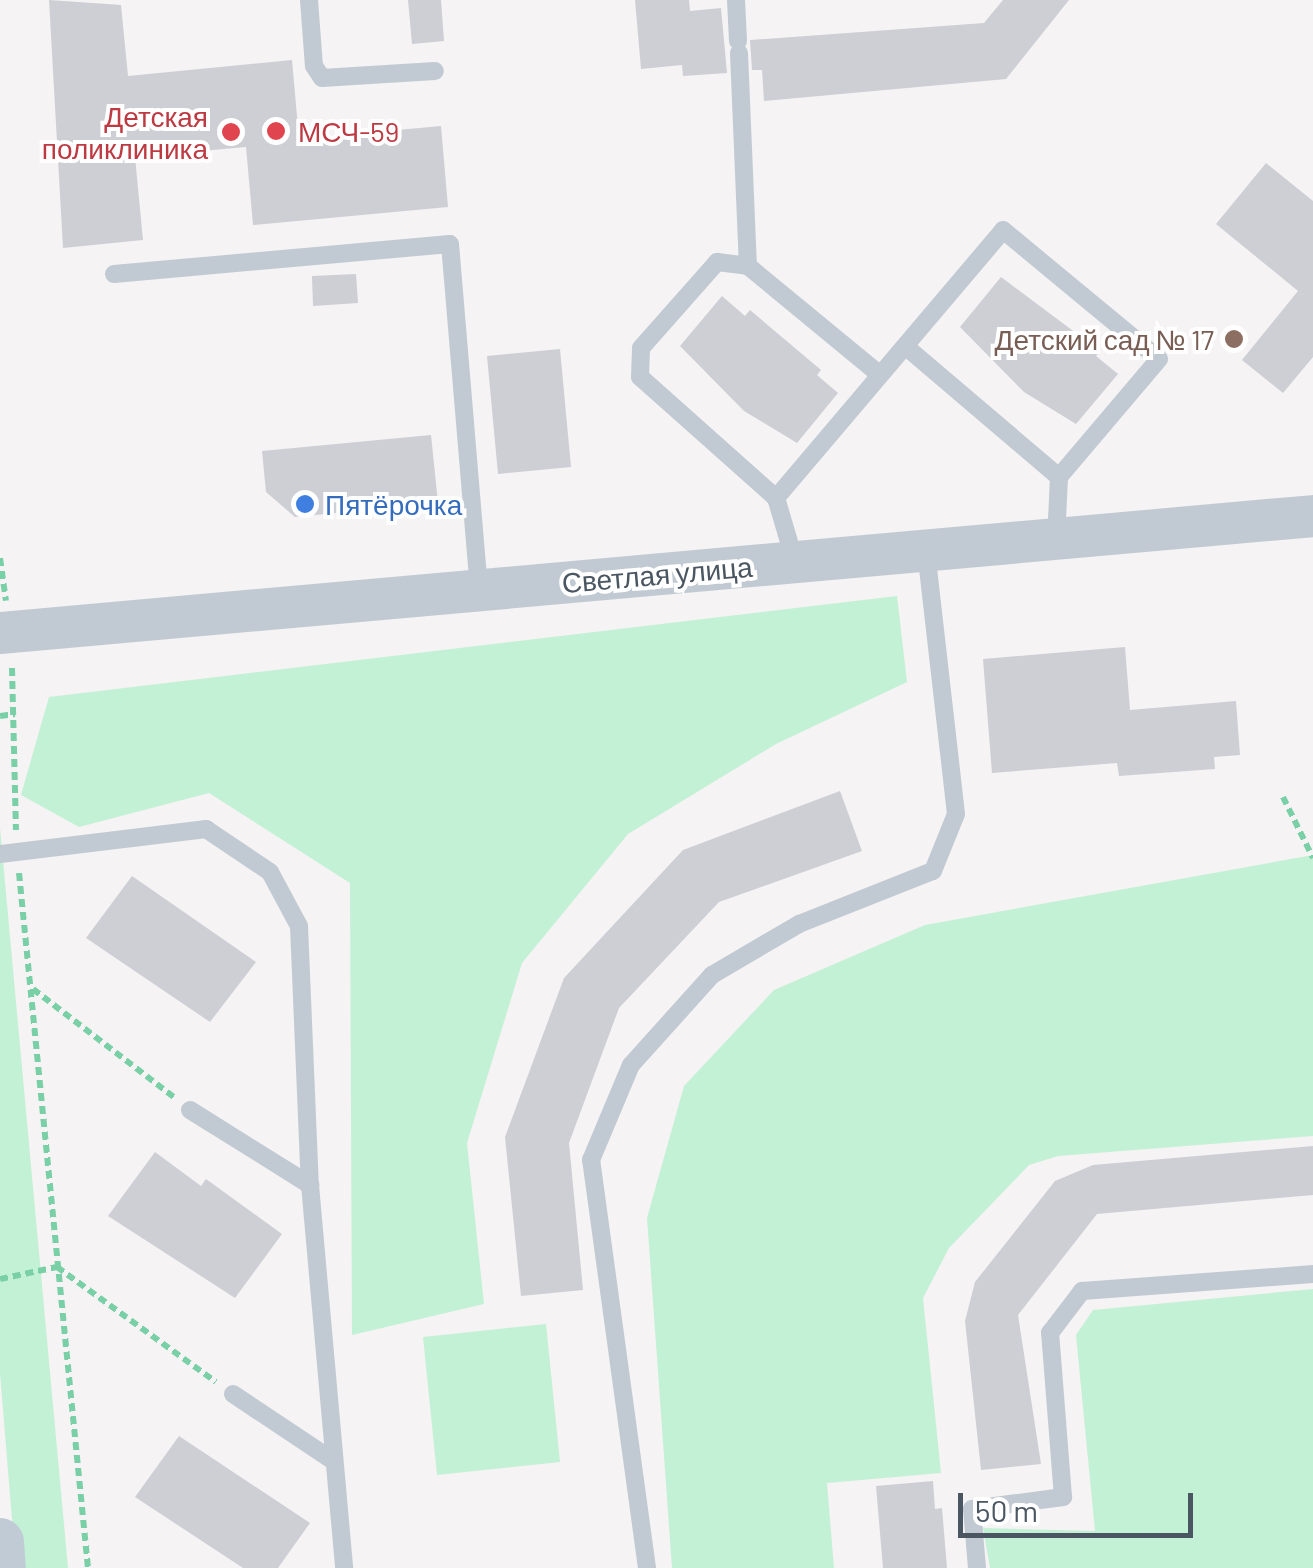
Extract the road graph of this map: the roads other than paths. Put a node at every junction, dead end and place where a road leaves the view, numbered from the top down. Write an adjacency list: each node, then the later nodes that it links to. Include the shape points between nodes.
1 (309, 0): 3 (lane, via 314,66 322,78)
2 (736, 0): 4 (lane)
3 (435, 71)
4 (748, 266): 7 (lane); 9 (lane, via 717,262 641,348 640,377)
5 (114, 274): 14 (lane, via 450,244)
6 (905, 346): 7 (lane); 8 (lane); 8 (lane, via 1002,230 1159,359)
7 (880, 375): 9 (lane)
8 (1059, 477): 11 (lane)
9 (776, 498): 13 (lane)
10 (1313, 516): 11 (street, Светлая улица)
11 (1056, 541): 12 (street, Светлая улица)
12 (926, 550): 13 (street, Светлая улица); 25 (lane, via 956,814 934,871 799,924 712,975 631,1065 591,1160)
13 (795, 562): 14 (street, Светлая улица)
14 (479, 590): 15 (street, Светлая улица)
15 (5, 633)
16 (8, 852): 18 (lane, via 206,829 270,872 299,926)
17 (190, 1110): 18 (lane)
18 (310, 1185): 21 (lane)
19 (1313, 1274): 26 (lane, via 1082,1291 1050,1333 1063,1497 972,1509)
20 (233, 1394): 21 (lane)
21 (332, 1460): 24 (lane)
22 (0, 1542): 23 (main road)
23 (2, 1568)
24 (344, 1568)
25 (647, 1568)
26 (977, 1568)

